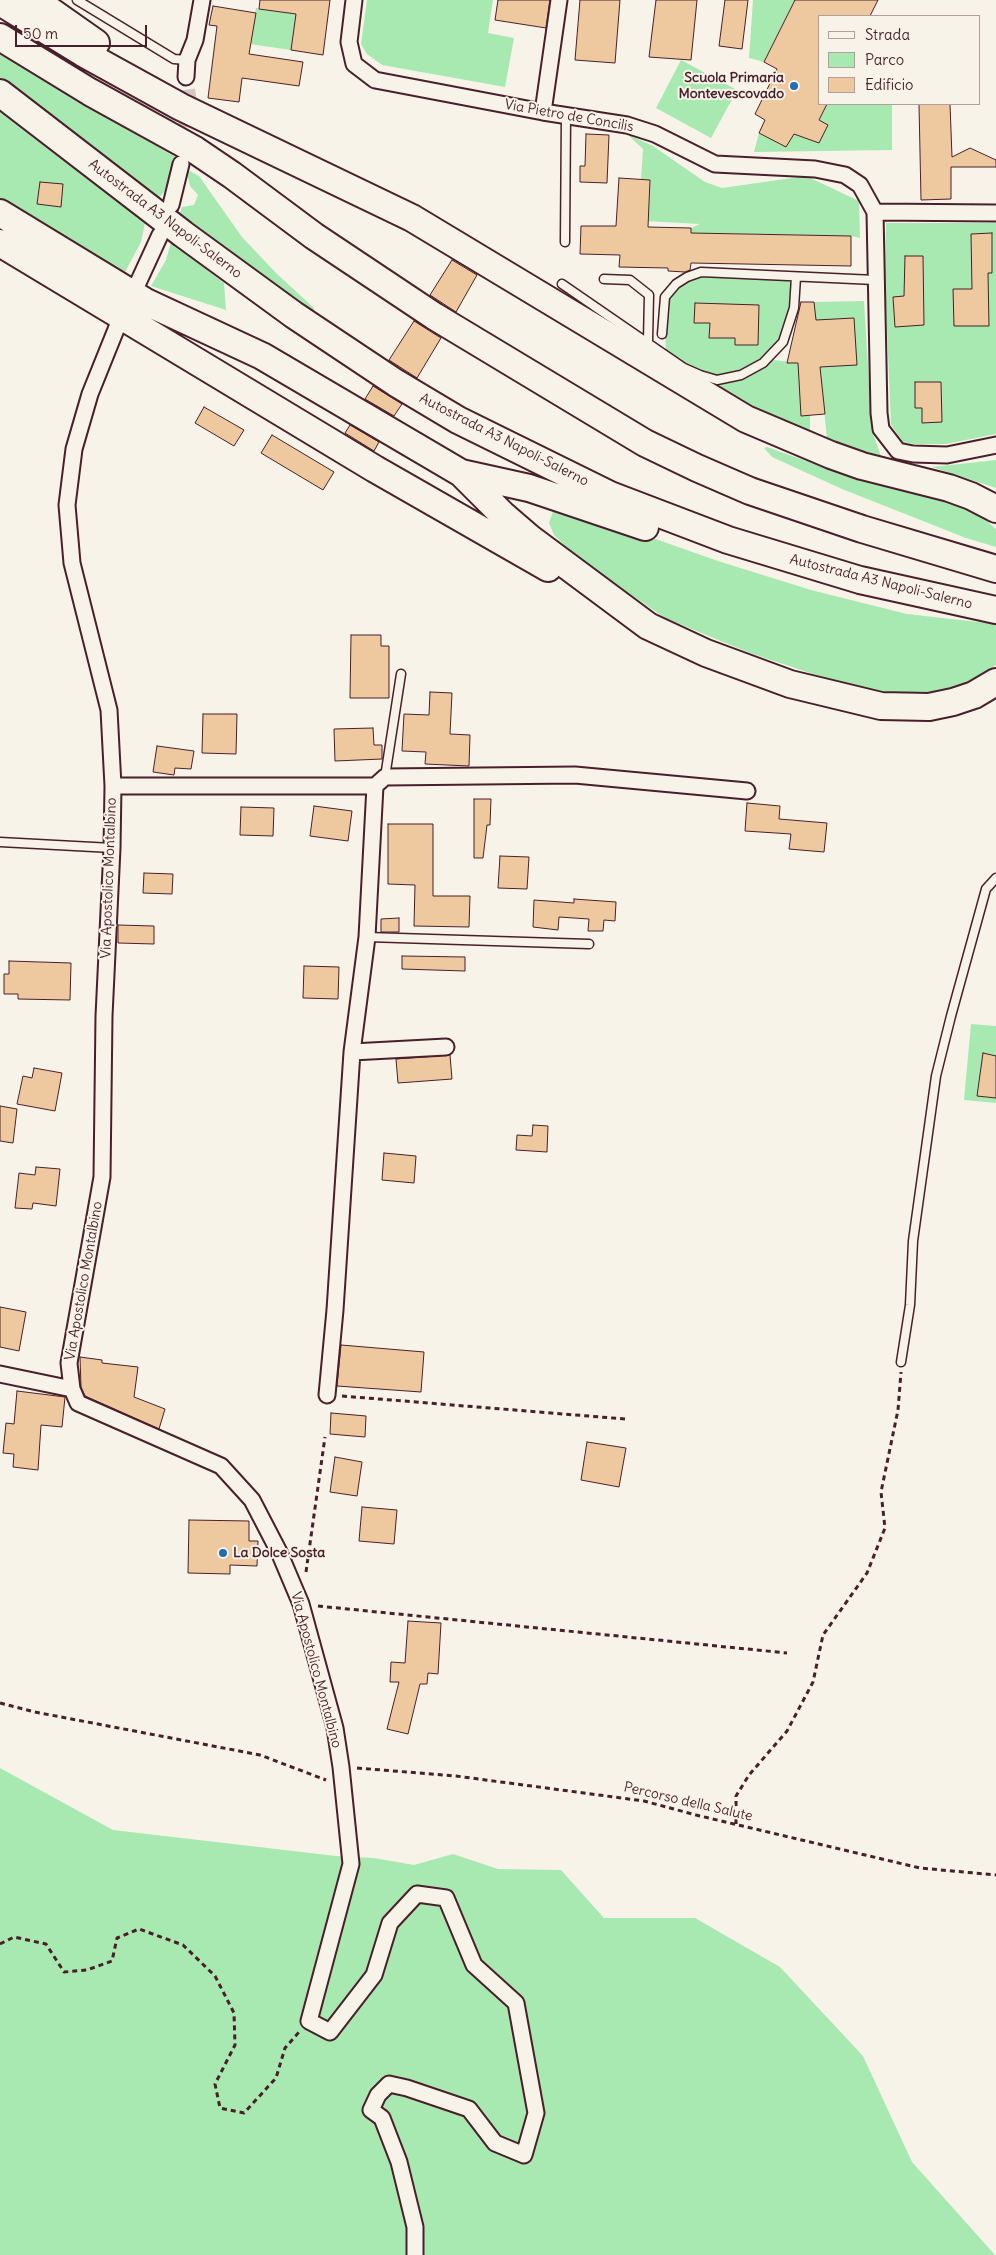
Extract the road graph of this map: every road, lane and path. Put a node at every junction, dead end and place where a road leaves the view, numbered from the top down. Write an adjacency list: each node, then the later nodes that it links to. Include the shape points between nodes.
1 (35, 0): 11 (highway, via 123,64)
2 (78, 0): 9 (lane, via 174,59)
3 (202, 0): 9 (street, via 195,40)
4 (354, 0): 13 (street, Via Pietro de Concilis, via 349,42 354,64 375,80)
5 (559, 0): 13 (street)
6 (0, 2): 8 (highway)
7 (0, 37): 15 (highway)
8 (82, 53): 11 (highway); 15 (highway)
9 (187, 60): 10 (street)
10 (186, 77)
11 (152, 90): 33 (highway, via 205,120 412,218 746,419 831,455 949,488)
12 (0, 93): 35 (highway, Autostrada A3 Napoli-Salerno, via 294,315 458,420 585,483 666,518 784,558)
13 (543, 112): 14 (street, Via Pietro de Concilis)
14 (566, 115): 17 (street, Via Pietro de Concilis, via 626,124 655,134 715,164 815,169 845,175 860,184); 21 (lane)
15 (188, 157): 16 (street); 34 (highway, via 232,174 314,236 434,316 645,442 750,491)
16 (171, 205)
17 (875, 212): 19 (street); 25 (street, Via Pietro de Concilis)
18 (0, 213): 32 (highway, via 146,302 262,356)
19 (996, 213)
20 (160, 235): 27 (street)
21 (565, 242)
22 (0, 243): 37 (highway, via 375,469)
23 (796, 277): 25 (lane); 29 (lane, via 701,272 686,277 665,297); 30 (lane, via 794,308 783,342 766,361 741,375 717,380 700,375 684,368)
24 (604, 279): 30 (lane, via 630,280 649,295)
25 (875, 280): 31 (street, Via Pietro de Concilis, via 879,413 882,429 891,443 898,451 946,455)
26 (562, 284): 30 (lane)
27 (137, 285)
28 (117, 327): 41 (street, Via Apostolico Montalbino, via 90,394 74,449 67,505 72,563 109,710)
29 (662, 334)
30 (648, 341)
31 (996, 445)
32 (461, 473): 35 (highway, via 529,488 803,579 875,594); 37 (highway, via 532,539)
33 (996, 509)
34 (996, 569)
35 (942, 599): 36 (highway, Autostrada A3 Napoli-Salerno)
36 (996, 610)
37 (648, 626): 39 (highway, via 706,653 790,684 881,706 937,705 974,695)
38 (402, 674): 40 (lane)
39 (996, 682)
40 (380, 782): 41 (street); 42 (street, via 575,775); 46 (street)
41 (112, 786): 44 (street, Via Apostolico Montalbino)
42 (747, 791)
43 (0, 842): 44 (lane)
44 (112, 848): 52 (street, Via Apostolico Montalbino, via 104,1016 102,1177 69,1363)
45 (996, 878): 50 (lane, via 986,888 936,1076 913,1241 910,1304)
46 (367, 937): 47 (lane); 49 (street)
47 (589, 944)
48 (446, 1046): 49 (street)
49 (352, 1052): 53 (street)
50 (901, 1362): 61 (path, via 901,1391 881,1492 885,1528 867,1573 823,1635 813,1682 787,1731 736,1796)
51 (0, 1374): 52 (street)
52 (72, 1389): 56 (street, Via Apostolico Montalbino, via 78,1403 221,1466 252,1500)
53 (327, 1394): 54 (path)
54 (625, 1419)
55 (325, 1437): 56 (path)
56 (301, 1604): 57 (path); 59 (street, Via Apostolico Montalbino)
57 (788, 1653)
58 (0, 1703): 60 (path, via 260,1755)
59 (341, 1767): 60 (street, Via Apostolico Montalbino); 61 (path, Percorso della Salute, via 456,1776 644,1801)
60 (343, 1787): 64 (street, Via Apostolico Montalbino, via 351,1864)
61 (736, 1824): 62 (path, Percorso della Salute, via 920,1868)
62 (996, 1875)
63 (0, 1944): 64 (path, via 14,1937 46,1944 64,1972 87,1970 112,1961 117,1938 139,1929 184,1945 216,1976 234,2013 235,2045 216,2084 220,2108 244,2113 276,2078 285,2048)
64 (309, 2021): 65 (street, via 330,2032 374,1975 390,1923 417,1894 446,1898 474,1965 516,2004 536,2113 524,2155 495,2143 469,2109 407,2088 389,2084 378,2095 371,2110 382,2118 399,2162 415,2227)
65 (415, 2255)

